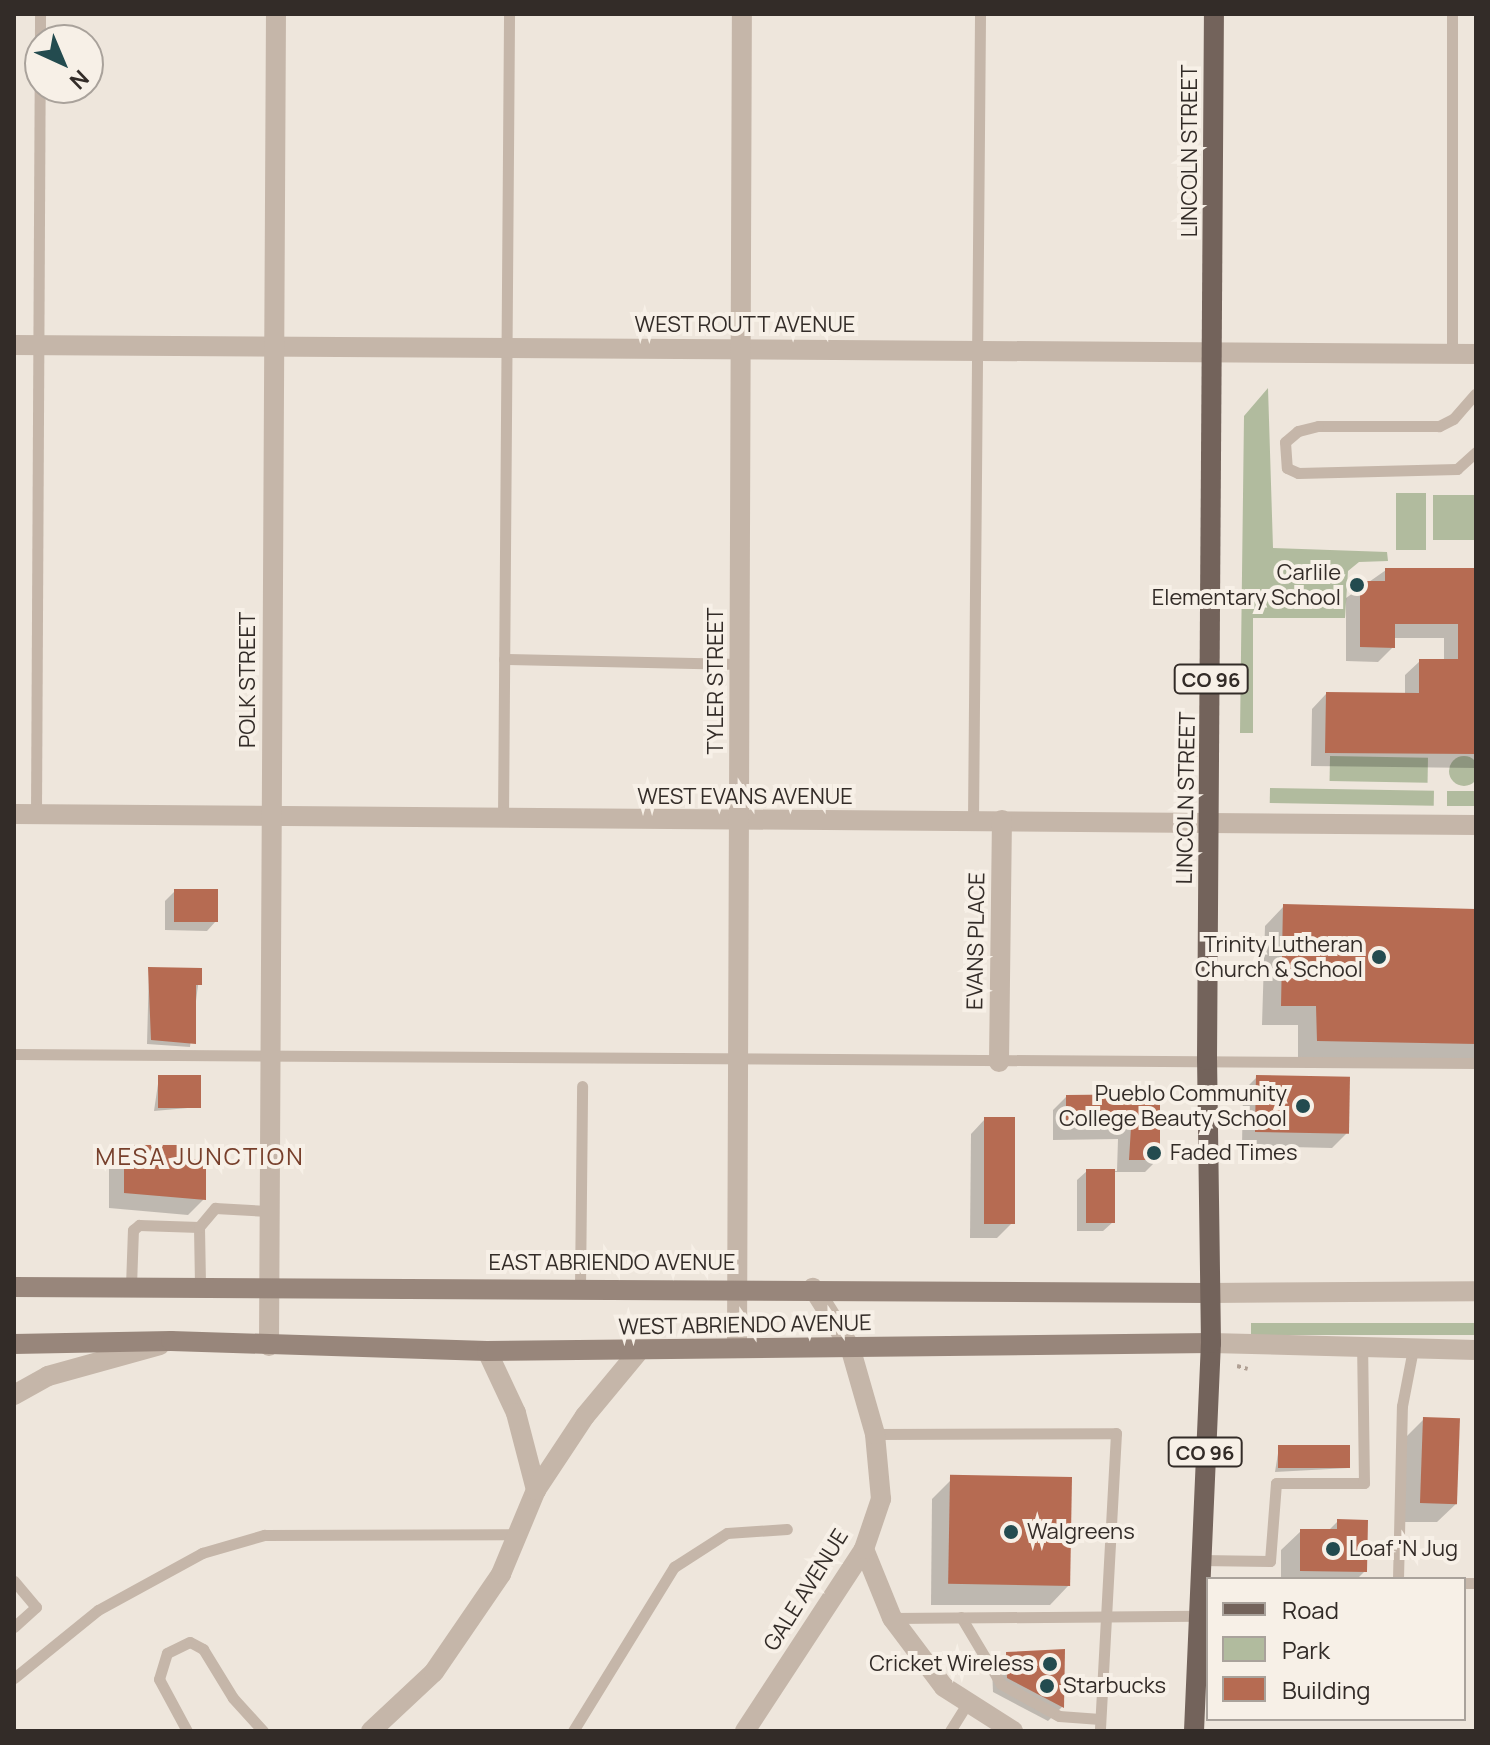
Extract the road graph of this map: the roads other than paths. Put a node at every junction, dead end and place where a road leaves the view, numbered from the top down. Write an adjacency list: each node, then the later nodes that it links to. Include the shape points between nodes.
1 (40, 14): 9 (lane)
2 (276, 14): 10 (street, POLK STREET)
3 (509, 14): 11 (lane)
4 (742, 14): 12 (street, TYLER STREET)
5 (980, 14): 13 (lane)
6 (1214, 14): 14 (main road, LINCOLN STREET / CO 96)
7 (1452, 14): 15 (lane)
8 (14, 345): 9 (street, WEST ROUTT AVENUE)
9 (38, 345): 10 (street, WEST ROUTT AVENUE); 23 (lane)
10 (274, 346): 11 (street, WEST ROUTT AVENUE); 24 (street, POLK STREET)
11 (507, 348): 12 (street, WEST ROUTT AVENUE); 20 (lane)
12 (741, 349): 13 (street, WEST ROUTT AVENUE); 21 (street, TYLER STREET)
13 (979, 351): 14 (street, WEST ROUTT AVENUE); 26 (lane)
14 (1215, 352): 15 (street, WEST ROUTT AVENUE); 28 (main road, LINCOLN STREET / CO 96)
15 (1452, 353): 16 (street, WEST ROUTT AVENUE)
16 (1476, 354)
17 (1476, 380): 18 (lane)
18 (1476, 395): 19 (lane, via 1439,426 1318,426 1298,431 1285,442 1287,468 1298,473 1457,469)
19 (1476, 452)
20 (504, 659): 21 (lane); 25 (lane)
21 (740, 664): 29 (street, TYLER STREET)
22 (14, 814): 23 (street, WEST EVANS AVENUE)
23 (36, 814): 24 (street, WEST EVANS AVENUE)
24 (271, 816): 25 (street, WEST EVANS AVENUE); 32 (street, POLK STREET)
25 (503, 819): 29 (street, WEST EVANS AVENUE)
26 (973, 820): 27 (street, WEST EVANS AVENUE); 29 (street, WEST EVANS AVENUE)
27 (1002, 820): 28 (street, WEST EVANS AVENUE); 35 (street, EVANS PLACE)
28 (1210, 821): 30 (street, WEST EVANS AVENUE); 34 (main road, LINCOLN STREET / CO 96)
29 (739, 823): 33 (street, TYLER STREET)
30 (1476, 825)
31 (14, 1054): 32 (lane)
32 (269, 1056): 33 (lane); 38 (street, POLK STREET)
33 (738, 1059): 35 (lane); 44 (street, TYLER STREET)
34 (1207, 1060): 35 (lane); 36 (lane); 48 (main road, LINCOLN STREET / CO 96)
35 (999, 1062)
36 (1476, 1063)
37 (582, 1086): 45 (lane)
38 (268, 1211): 39 (lane, via 215,1208); 40 (street, POLK STREET)
39 (199, 1227): 41 (lane, via 139,1225 133,1230); 42 (lane)
40 (268, 1285): 42 (main road, EAST ABRIENDO AVENUE); 45 (main road, EAST ABRIENDO AVENUE); 52 (street, POLK STREET)
41 (131, 1286): 42 (main road, EAST ABRIENDO AVENUE); 43 (main road, EAST ABRIENDO AVENUE)
42 (200, 1286)
43 (14, 1287)
44 (738, 1287): 45 (main road, EAST ABRIENDO AVENUE); 46 (main road, EAST ABRIENDO AVENUE); 53 (street, TYLER STREET)
45 (580, 1288)
46 (813, 1288): 48 (main road, EAST ABRIENDO AVENUE); 54 (street, GALE AVENUE)
47 (1476, 1291): 48 (street)
48 (1209, 1293): 50 (main road, LINCOLN STREET / CO 96)
49 (171, 1341): 51 (main road, WEST ABRIENDO AVENUE); 52 (main road, WEST ABRIENDO AVENUE); 60 (street, via 48,1376)
50 (1211, 1343): 54 (main road, WEST ABRIENDO AVENUE); 55 (street, WEST ABRIENDO AVENUE); 66 (main road, CO 96)
51 (14, 1344)
52 (269, 1346): 58 (main road, WEST ABRIENDO AVENUE)
53 (737, 1347): 54 (main road, WEST ABRIENDO AVENUE); 59 (main road, WEST ABRIENDO AVENUE)
54 (850, 1347): 61 (street, GALE AVENUE)
55 (1362, 1348): 56 (street, WEST ABRIENDO AVENUE); 66 (lane, via 1364,1483 1276,1483 1270,1561)
56 (1413, 1349): 57 (street, WEST ABRIENDO AVENUE); 67 (lane, via 1402,1406)
57 (1476, 1350)
58 (487, 1351): 59 (main road, WEST ABRIENDO AVENUE); 62 (street, via 516,1413)
59 (639, 1351): 62 (street, via 585,1416)
60 (14, 1395)
61 (875, 1434): 65 (street, GALE AVENUE, via 881,1499); 69 (lane, via 1116,1433)
62 (536, 1490): 64 (street)
63 (787, 1529): 80 (lane, via 727,1533 674,1567)
64 (518, 1534): 74 (lane, via 264,1535 239,1542 202,1553 98,1610); 79 (street, via 501,1574 434,1672)
65 (864, 1549): 72 (street); 81 (street, GALE AVENUE)
66 (1202, 1573): 70 (main road, CO 96)
67 (1398, 1577)
68 (14, 1581): 73 (lane, via 36,1607)
69 (1106, 1614): 70 (lane); 71 (lane); 76 (lane)
70 (1198, 1616): 84 (main road, CO 96)
71 (961, 1617): 72 (lane); 76 (lane, via 1001,1684 1059,1716)
72 (892, 1618): 75 (street, via 944,1687)
73 (14, 1627)
74 (14, 1678)
75 (968, 1702): 82 (lane); 83 (street)
76 (1100, 1725)
77 (187, 1731): 78 (lane, via 159,1679 167,1653 190,1642 203,1649 233,1698)
78 (263, 1731)
79 (371, 1731)
80 (573, 1731)
81 (745, 1731)
82 (950, 1731)
83 (1013, 1731)
84 (1194, 1731)

